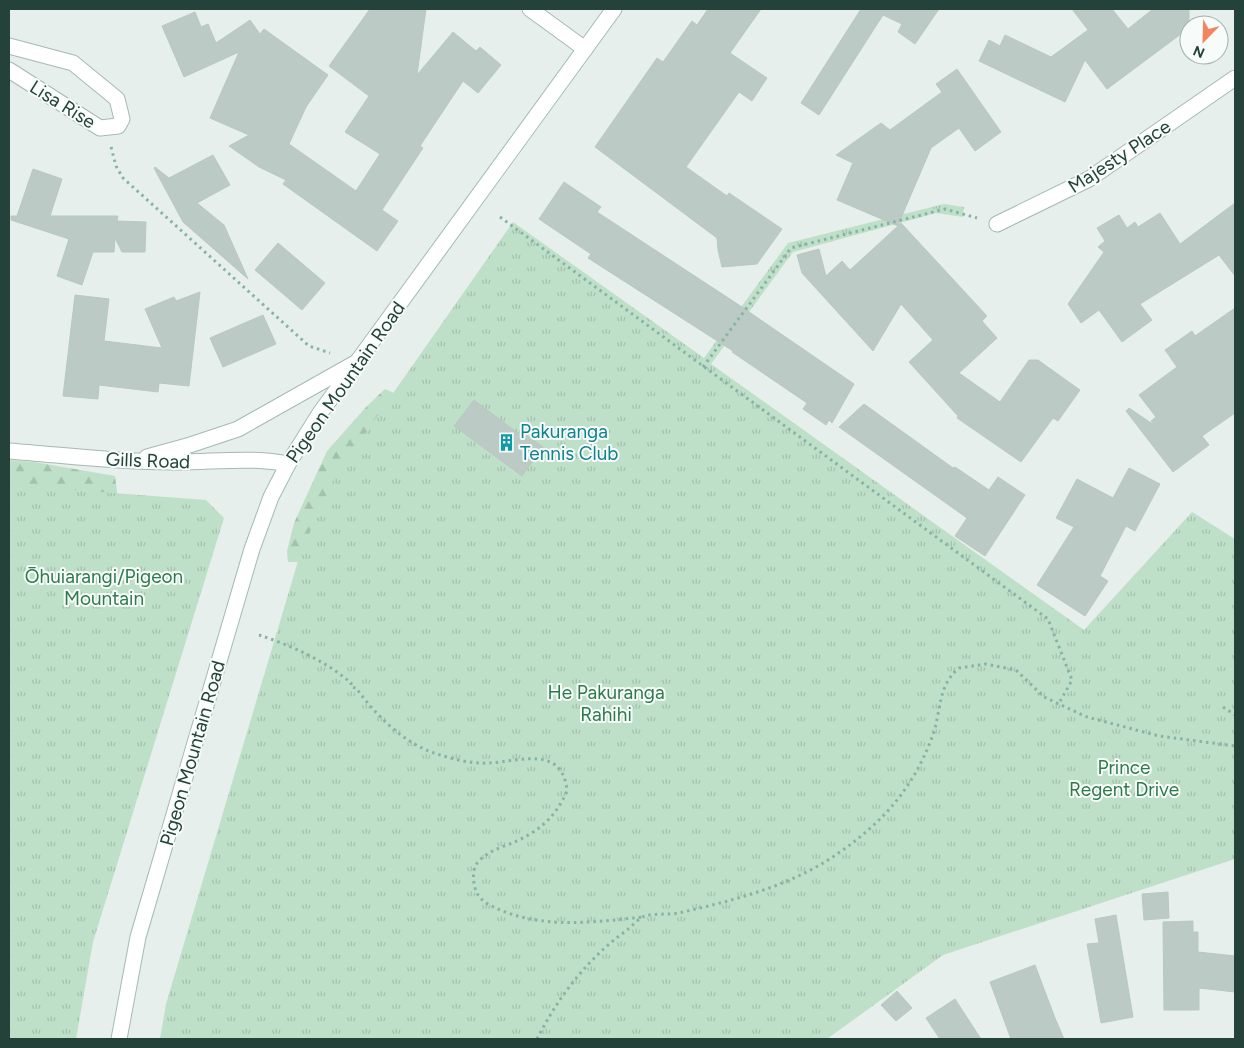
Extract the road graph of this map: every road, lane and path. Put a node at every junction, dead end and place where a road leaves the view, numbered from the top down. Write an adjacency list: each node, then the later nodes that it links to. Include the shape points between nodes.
1 (530, 9): 4 (street)
2 (614, 9): 4 (street, Pigeon Mountain Road)
3 (9, 46): 7 (street, Lisa Rise, via 73,63 117,99 122,119 118,126)
4 (585, 49): 10 (street, Pigeon Mountain Road)
5 (9, 70): 7 (street, Lisa Rise, via 86,121)
6 (1235, 78): 9 (street, Majesty Place, via 1088,179)
7 (107, 128): 10 (path, via 116,166 123,178 309,346)
8 (500, 217): 11 (path)
9 (997, 224): 11 (path, via 945,209 791,248)
10 (357, 362): 13 (street, via 238,429); 14 (street, Pigeon Mountain Road)
11 (703, 367): 16 (path, via 1048,620 1072,680)
12 (9, 450): 13 (street, Gills Road)
13 (128, 462): 14 (street, Gills Road, via 264,459)
14 (288, 464): 21 (street, Pigeon Mountain Road, via 263,518 242,582 138,937)
15 (259, 635): 20 (path, via 284,643 342,675 373,710 410,741 432,752 490,763 532,757 546,760 561,770 567,790 550,819 536,832 487,854 476,864 475,888 482,900 526,918 568,923)
16 (1058, 705): 19 (path, via 1126,729); 20 (path, via 1044,697 1016,670 998,665 958,668 949,676 941,696 937,724 923,758 900,798 840,852 810,872 775,887 690,910)
17 (1223, 707): 18 (path)
18 (1235, 715)
19 (1235, 746)
20 (644, 916): 22 (path, via 578,975 562,994)
21 (118, 1039)
22 (537, 1039)

